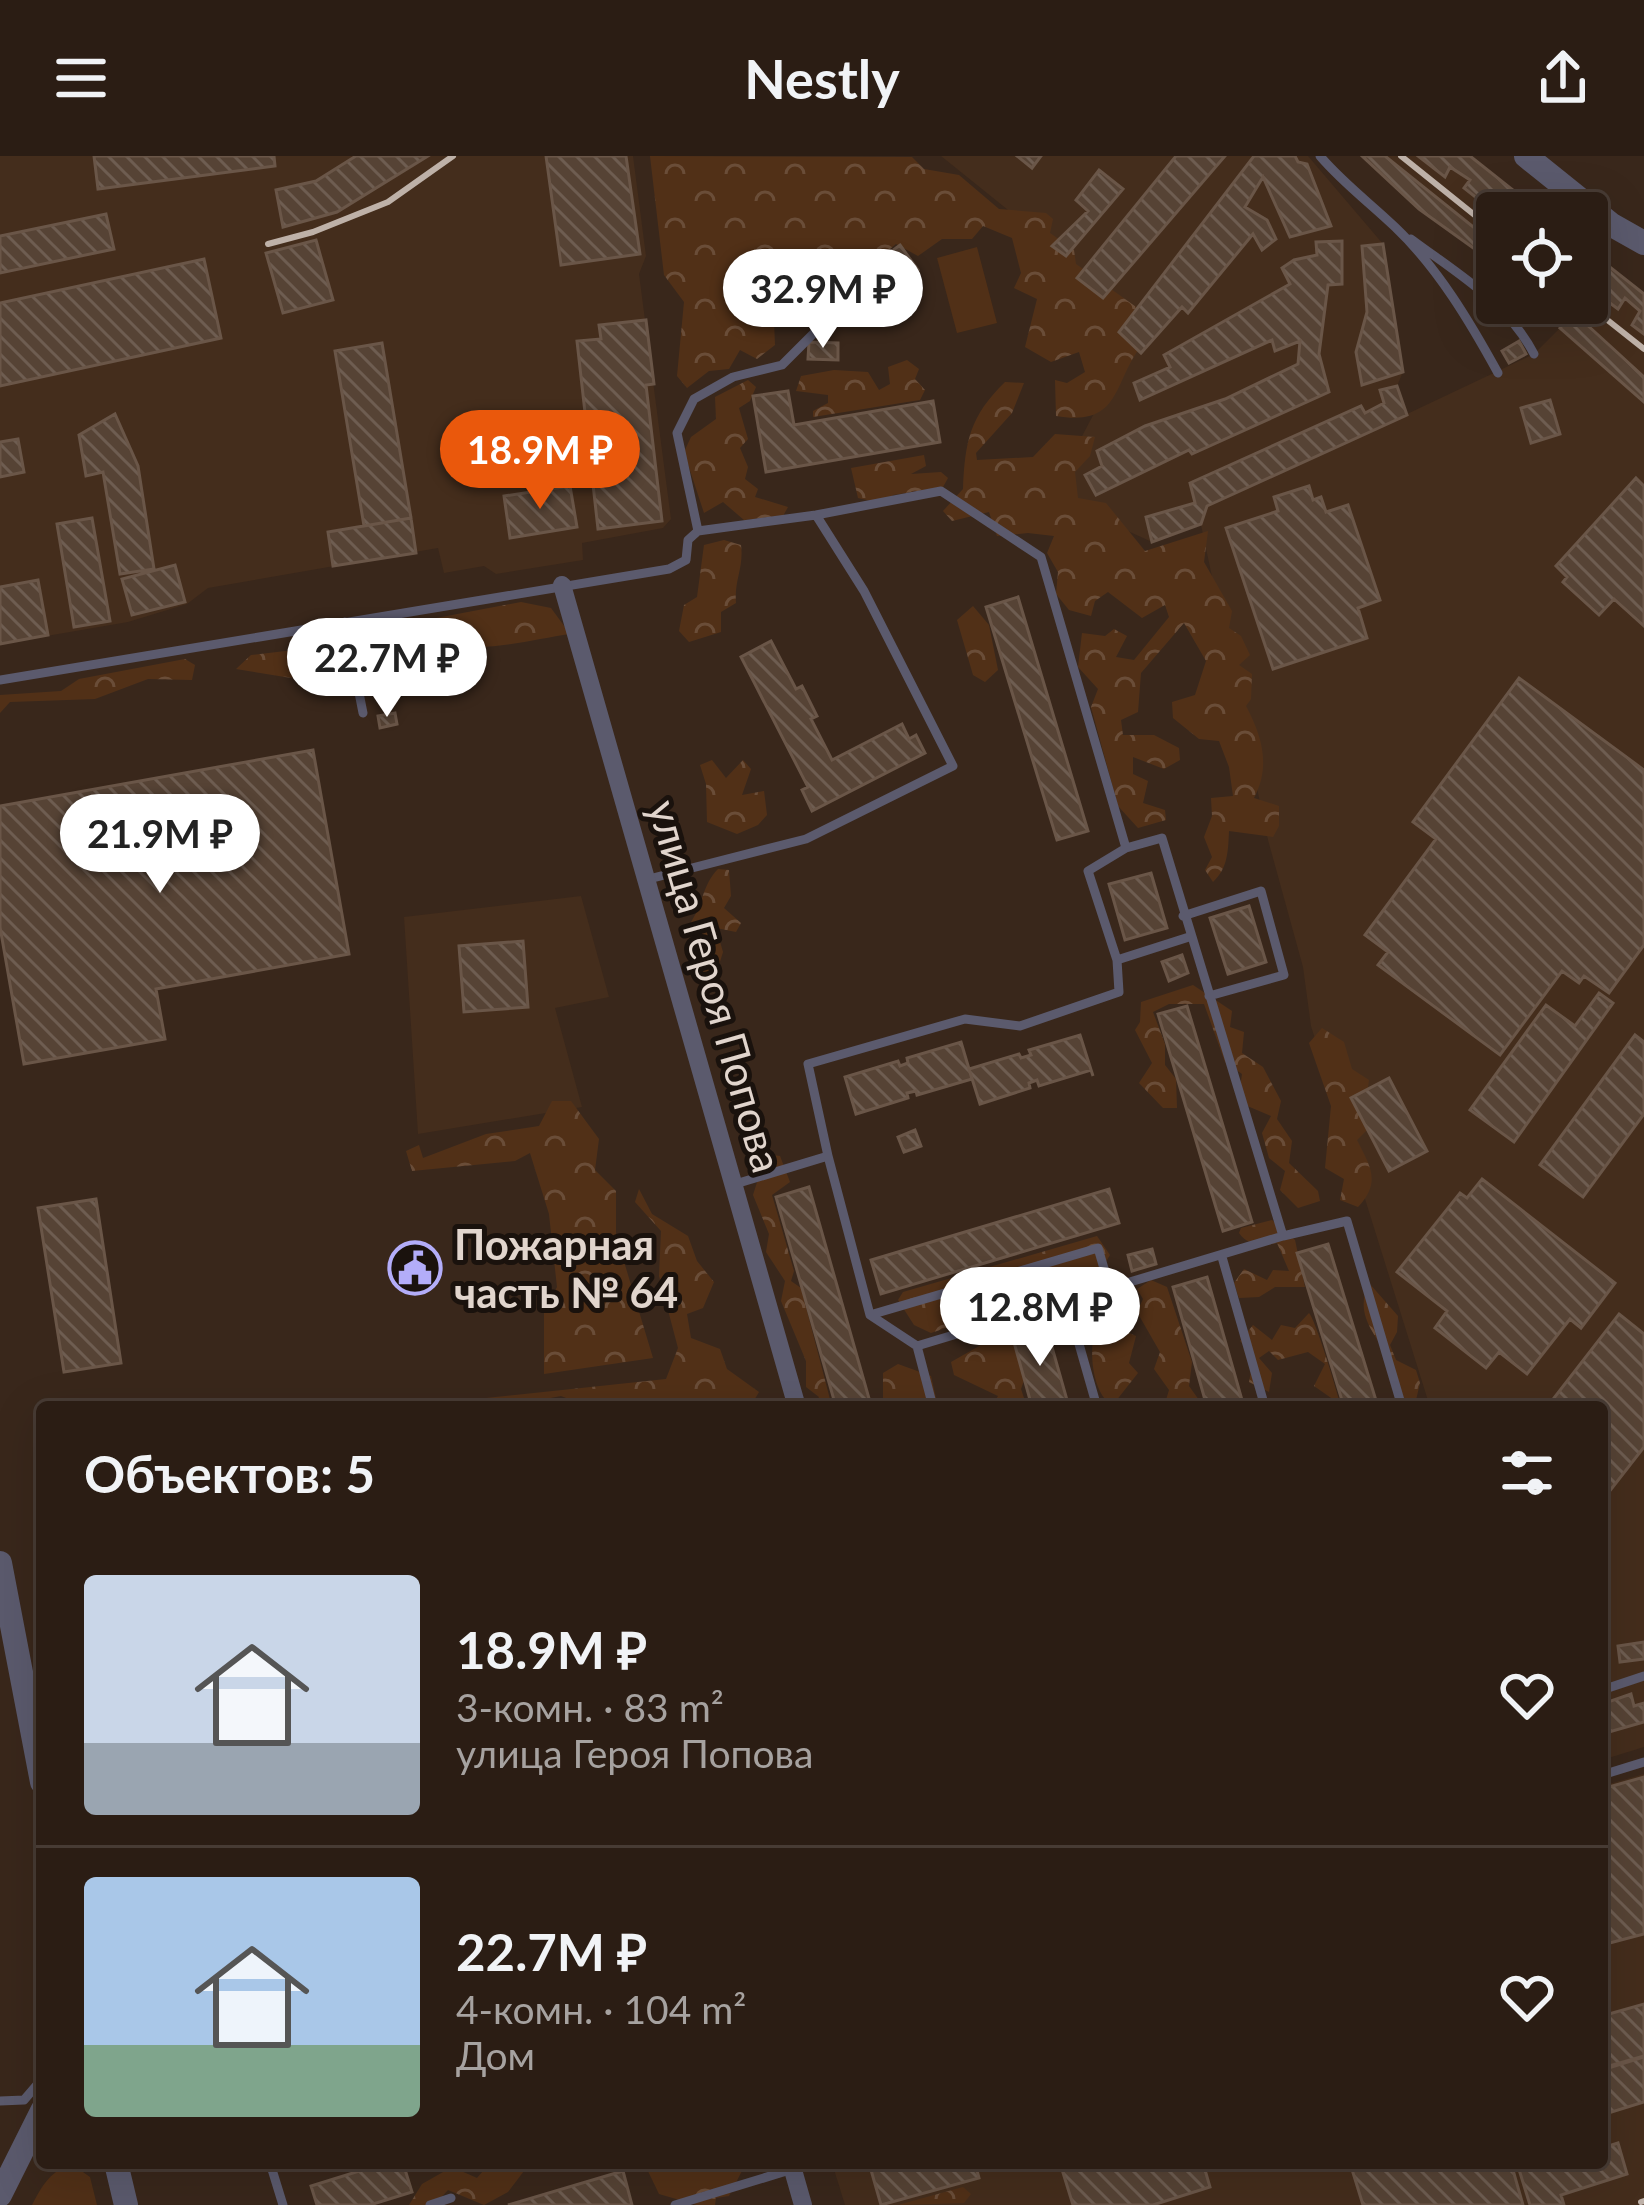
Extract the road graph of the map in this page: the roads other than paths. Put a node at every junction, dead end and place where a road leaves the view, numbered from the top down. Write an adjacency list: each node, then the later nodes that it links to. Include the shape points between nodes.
1 (1320, 156): 3 (lane)
2 (1526, 156): 4 (street)
3 (1397, 229): 6 (lane, via 1489,296); 7 (lane, via 1463,311)
4 (1644, 243)
5 (845, 302): 9 (lane, via 782,364 694,399 676,434)
6 (1534, 354)
7 (1498, 373)
8 (816, 514): 9 (lane); 14 (lane, via 941,491 1041,557); 15 (lane, via 953,766 806,839)
9 (698, 530): 10 (lane, via 686,560 669,569)
10 (562, 585): 11 (lane); 15 (street, улица Героя Попова)
11 (345, 622): 12 (lane); 13 (lane)
12 (0, 680)
13 (363, 713)
14 (1126, 848): 16 (lane, via 1162,838); 18 (lane, via 1088,871)
15 (645, 880): 21 (street, улица Героя Попова)
16 (1184, 916): 17 (lane); 19 (lane, via 1262,891 1284,975)
17 (1189, 937): 18 (lane); 19 (lane)
18 (1117, 960): 20 (lane, via 1119,992 1020,1026 965,1019 808,1064)
19 (1209, 997): 22 (lane)
20 (828, 1156): 21 (lane); 26 (lane)
21 (731, 1185): 28 (street, улица Героя Попова)
22 (1283, 1236): 23 (lane); 32 (lane, via 1347,1221)
23 (1222, 1257): 24 (lane); 31 (lane)
24 (1110, 1289): 25 (lane); 26 (lane, via 1098,1248)
25 (1067, 1302): 27 (lane); 30 (lane)
26 (870, 1316): 27 (lane)
27 (917, 1346): 29 (lane)
28 (795, 1401)
29 (931, 1401)
30 (1095, 1401)
31 (1263, 1401)
32 (1400, 1401)
33 (0, 1563): 36 (street)
34 (1644, 1676): 35 (lane)
35 (1608, 1688)
36 (36, 1726)
37 (1644, 1762): 38 (lane)
38 (1608, 1773)
39 (36, 2086): 40 (lane, via 24,2100)
40 (0, 2101)
41 (36, 2123): 43 (street)
42 (36, 2153): 43 (street)
43 (15, 2169): 48 (street)
44 (117, 2169): 50 (street)
45 (272, 2169): 51 (lane)
46 (783, 2169): 53 (lane)
47 (793, 2169): 54 (street)
48 (0, 2195)
49 (452, 2198): 52 (lane)
50 (125, 2205)
51 (284, 2205)
52 (430, 2205)
53 (675, 2205)
54 (803, 2205)

